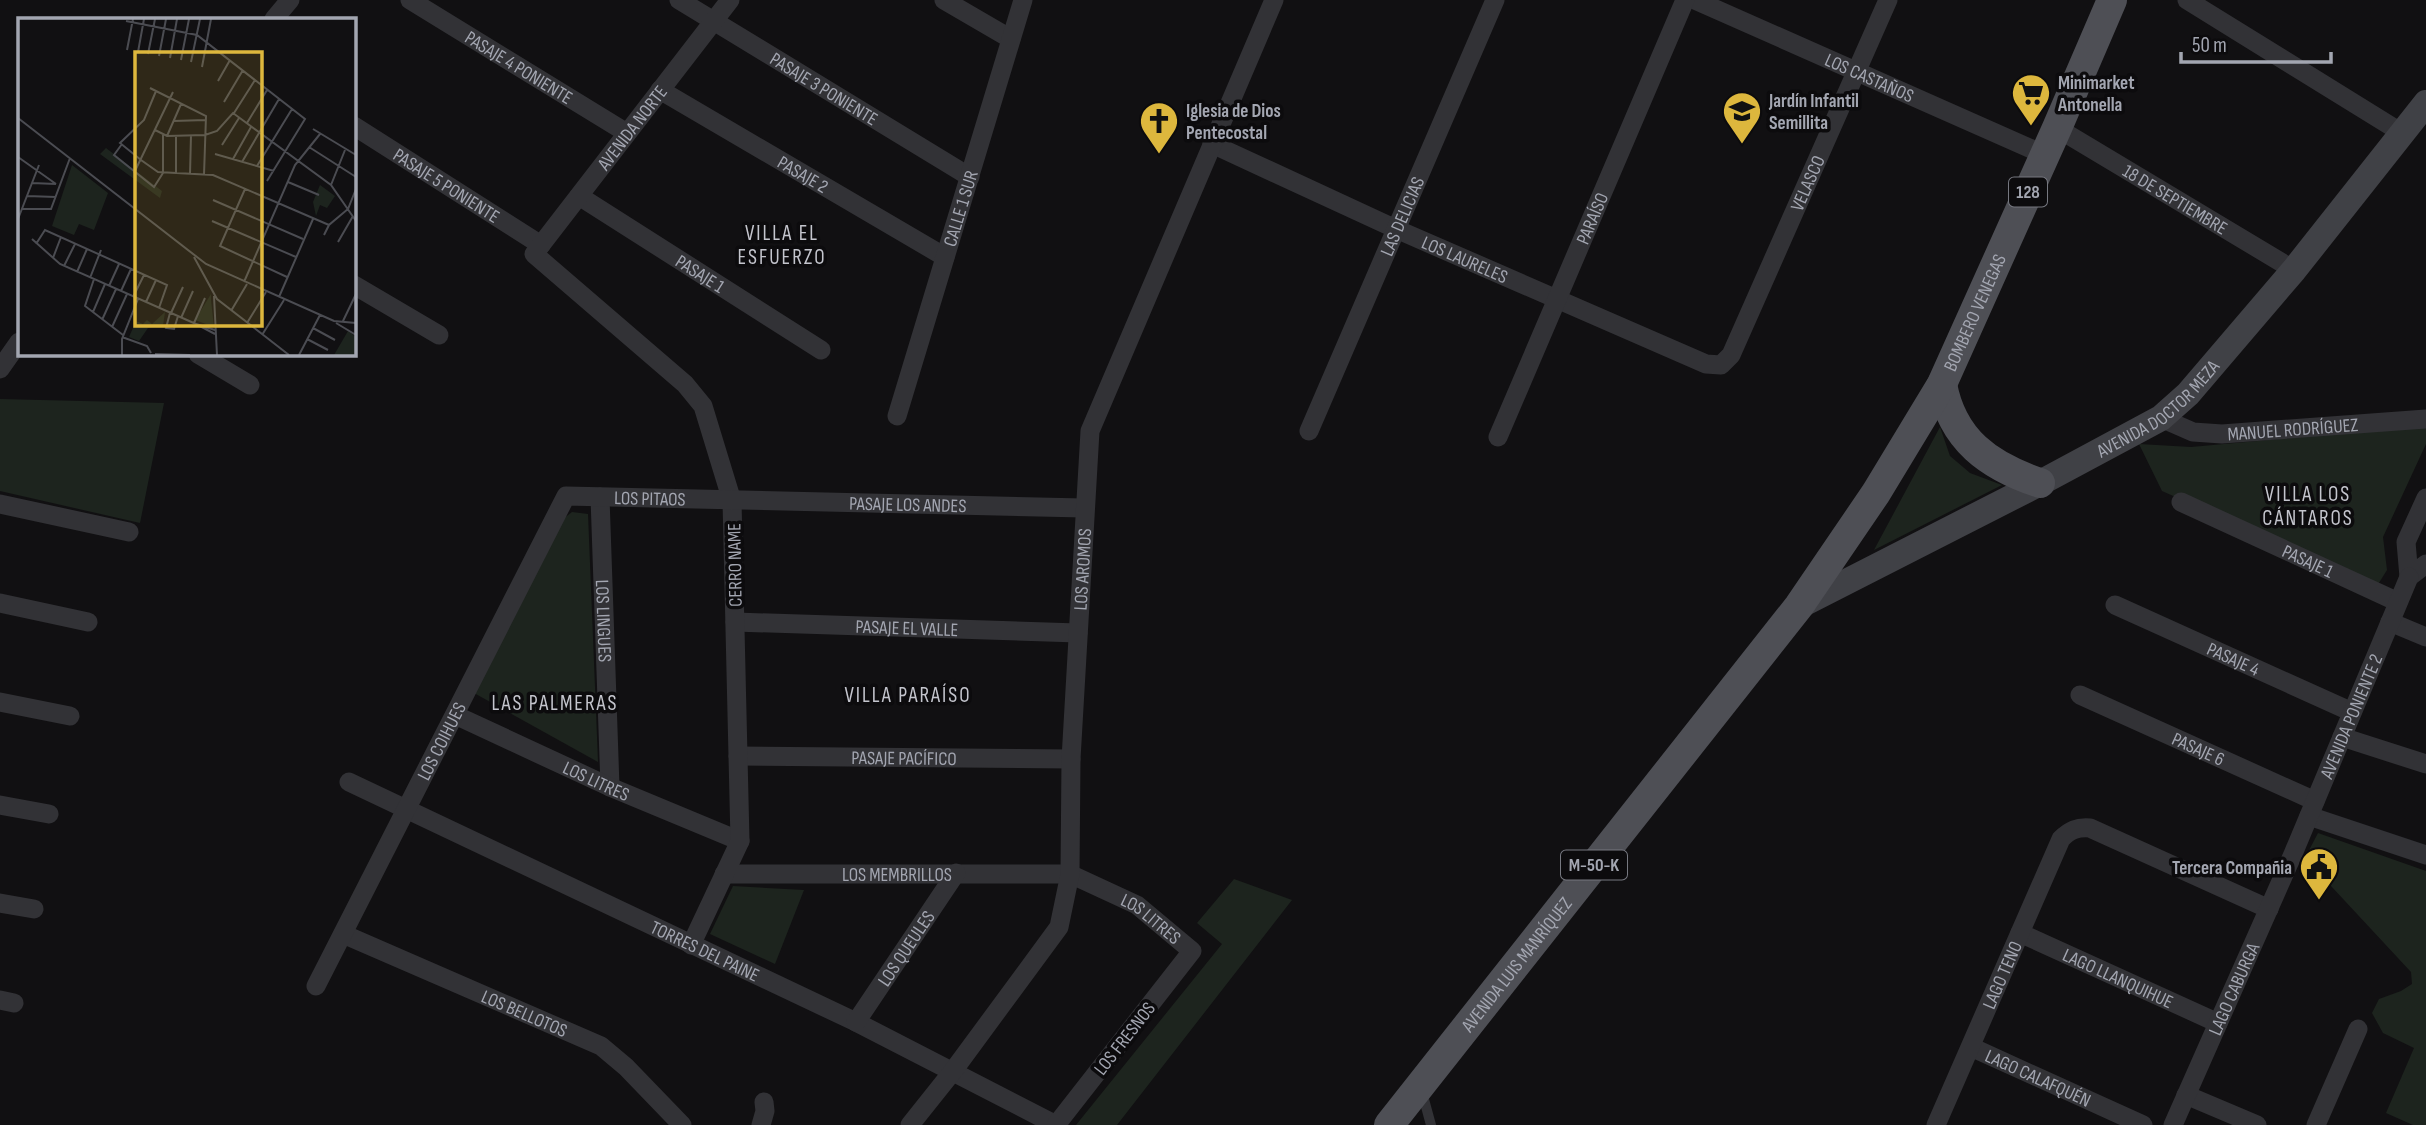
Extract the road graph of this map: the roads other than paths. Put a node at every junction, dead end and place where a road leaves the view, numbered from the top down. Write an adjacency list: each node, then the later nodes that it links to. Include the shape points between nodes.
1 (290, 0): 14 (street)
2 (410, 0): 21 (street, PASAJE 4 PONIENTE)
3 (679, 0): 15 (street, PASAJE 3 PONIENTE)
4 (730, 0): 15 (street, AVENIDA NORTE)
5 (944, 0): 16 (street)
6 (1023, 0): 16 (street, CALLE 1 SUR)
7 (1274, 0): 24 (street, LOS AROMOS)
8 (1495, 0): 27 (street, LAS DELICIAS)
9 (1685, 0): 32 (street, PARAÍSO)
10 (1695, 0): 17 (street, LOS CASTAÑOS)
11 (1888, 0): 17 (street, VELASCO)
12 (2112, 0): 23 (main road, BOMBERO VENEGAS / 128)
13 (2187, 0): 22 (street)
14 (275, 18)
15 (714, 20): 18 (street, AVENIDA NORTE); 25 (street, PASAJE 3 PONIENTE)
16 (1011, 39): 25 (street, CALLE 1 SUR)
17 (1856, 71): 23 (street, LOS CASTAÑOS); 37 (street, VELASCO, via 1731,355)
18 (660, 90): 21 (street, AVENIDA NORTE); 29 (street, PASAJE 2)
19 (2426, 103): 22 (main road, AVENIDA DOCTOR MEZA)
20 (355, 127): 28 (street, PASAJE 5 PONIENTE)
21 (627, 133): 26 (street, AVENIDA NORTE)
22 (2402, 133): 30 (main road, AVENIDA DOCTOR MEZA)
23 (2051, 142): 30 (street, 18 DE SEPTIEMBRE); 39 (main road, BOMBERO VENEGAS / 128)
24 (1212, 144): 27 (street, LOS LAURELES); 53 (street, LOS AROMOS, via 1090,430)
25 (970, 177): 29 (street, CALLE 1 SUR)
26 (579, 196): 28 (street, AVENIDA NORTE); 35 (street, PASAJE 1)
27 (1396, 229): 32 (street, LOS LAURELES); 44 (street, LAS DELICIAS)
28 (538, 250): 50 (street, CERRO NAME, via 685,384 703,406)
29 (945, 257): 41 (street, CALLE 1 SUR)
30 (2294, 270): 42 (main road, AVENIDA DOCTOR MEZA, via 2188,394)
31 (355, 286): 33 (street)
32 (1557, 300): 37 (street, LOS LAURELES, via 1706,364); 45 (street, PARAÍSO)
33 (439, 335)
34 (18, 343): 38 (street)
35 (821, 350)
36 (200, 355): 40 (street)
37 (1721, 365)
38 (0, 369)
39 (1942, 384): 46 (main road, via 1948,410 1969,442 1991,461); 60 (main road, BOMBERO VENEGAS / 128, via 1876,494)
40 (250, 385)
41 (897, 416)
42 (2161, 418): 43 (street, MANUEL RODRÍGUEZ, via 2193,432 2222,434); 46 (main road, AVENIDA DOCTOR MEZA)
43 (2426, 419)
44 (1309, 431)
45 (1498, 437)
46 (2039, 484): 60 (main road, AVENIDA DOCTOR MEZA)
47 (566, 496): 48 (street, LOS PITAOS); 69 (street, LOS COIHUES)
48 (600, 497): 50 (street, LOS PITAOS); 76 (street, LOS LINGUES)
49 (2426, 498): 56 (street, AVENIDA PONIENTE 2, via 2406,542)
50 (732, 500): 53 (street, PASAJE LOS ANDES); 62 (street, CERRO NAME)
51 (2181, 502): 57 (street, PASAJE 1)
52 (0, 504): 54 (street)
53 (1084, 508): 64 (street, LOS AROMOS)
54 (129, 532)
55 (2426, 564): 56 (street, AVENIDA PONIENTE 2)
56 (2409, 577): 57 (street, AVENIDA PONIENTE 2)
57 (2398, 602): 63 (street, AVENIDA PONIENTE 2)
58 (0, 603): 61 (street)
59 (2115, 605): 68 (street, PASAJE 4)
60 (1799, 606): 100 (main road, AVENIDA LUIS MANRÍQUEZ / M-50-K)
61 (88, 622)
62 (735, 622): 64 (street, PASAJE EL VALLE); 72 (street, CERRO NAME)
63 (2390, 622): 65 (street); 68 (street, AVENIDA PONIENTE 2)
64 (1078, 633): 73 (street, LOS AROMOS)
65 (2426, 637)
66 (2080, 695): 79 (street, PASAJE 6)
67 (0, 702): 70 (street)
68 (2352, 712): 71 (street, AVENIDA PONIENTE 2)
69 (455, 715): 76 (street, LOS LITRES); 78 (street, LOS COIHUES)
70 (71, 716)
71 (2342, 737): 74 (street); 79 (street, AVENIDA PONIENTE 2)
72 (738, 756): 73 (street, PASAJE PACÍFICO); 81 (street, CERRO NAME)
73 (1072, 759): 86 (street, LOS AROMOS)
74 (2426, 764)
75 (349, 782): 78 (street, TORRES DEL PAINE)
76 (610, 787): 81 (street, LOS LITRES)
77 (0, 804): 80 (street)
78 (406, 809): 91 (street, LOS COIHUES); 92 (street, TORRES DEL PAINE)
79 (2312, 809): 82 (street, AVENIDA PONIENTE 2); 83 (street, PASAJE 6)
80 (49, 814)
81 (740, 841): 85 (street, CERRO NAME)
82 (2293, 854): 89 (street, LAGO CABURGA)
83 (2426, 855)
84 (956, 873): 85 (street, LOS MEMBRILLOS); 86 (street, LOS MEMBRILLOS); 95 (street, LOS QUEULES)
85 (724, 874): 92 (street, CERRO NAME)
86 (1070, 874): 93 (street, LOS LITRES, via 1137,905); 99 (street, LOS AROMOS, via 1054,937)
87 (0, 903): 88 (street)
88 (34, 909)
89 (2269, 909): 90 (street, LAGO TENO, via 2090,828 2076,829 2061,839); 96 (street, LAGO CABURGA)
90 (2020, 933): 96 (street, LAGO LLANQUIHUE); 98 (street, LAGO TENO)
91 (343, 934): 94 (street, LOS COIHUES); 103 (street, LOS BELLOTOS, via 601,1045)
92 (691, 945): 95 (street, TORRES DEL PAINE)
93 (1192, 951): 106 (street, LOS FRESNOS)
94 (316, 986)
95 (856, 1022): 99 (street, TORRES DEL PAINE)
96 (2218, 1023): 101 (street, LAGO CABURGA)
97 (2358, 1029): 113 (street)
98 (1971, 1047): 109 (street, LAGO TENO); 110 (street, LAGO CALAFQUÉN)
99 (953, 1071): 105 (street, LOS AROMOS); 106 (street, TORRES DEL PAINE)
100 (1420, 1085): 107 (main road, AVENIDA LUIS MANRÍQUEZ / M-50-K); 108 (lane)
101 (2186, 1095): 111 (street, LAGO CABURGA); 112 (street)
102 (764, 1102): 104 (street)
103 (682, 1125)
104 (761, 1125)
105 (910, 1125)
106 (1056, 1125)
107 (1389, 1125)
108 (1432, 1125)
109 (1936, 1125)
110 (2143, 1125)
111 (2173, 1125)
112 (2257, 1125)
113 (2316, 1125)

